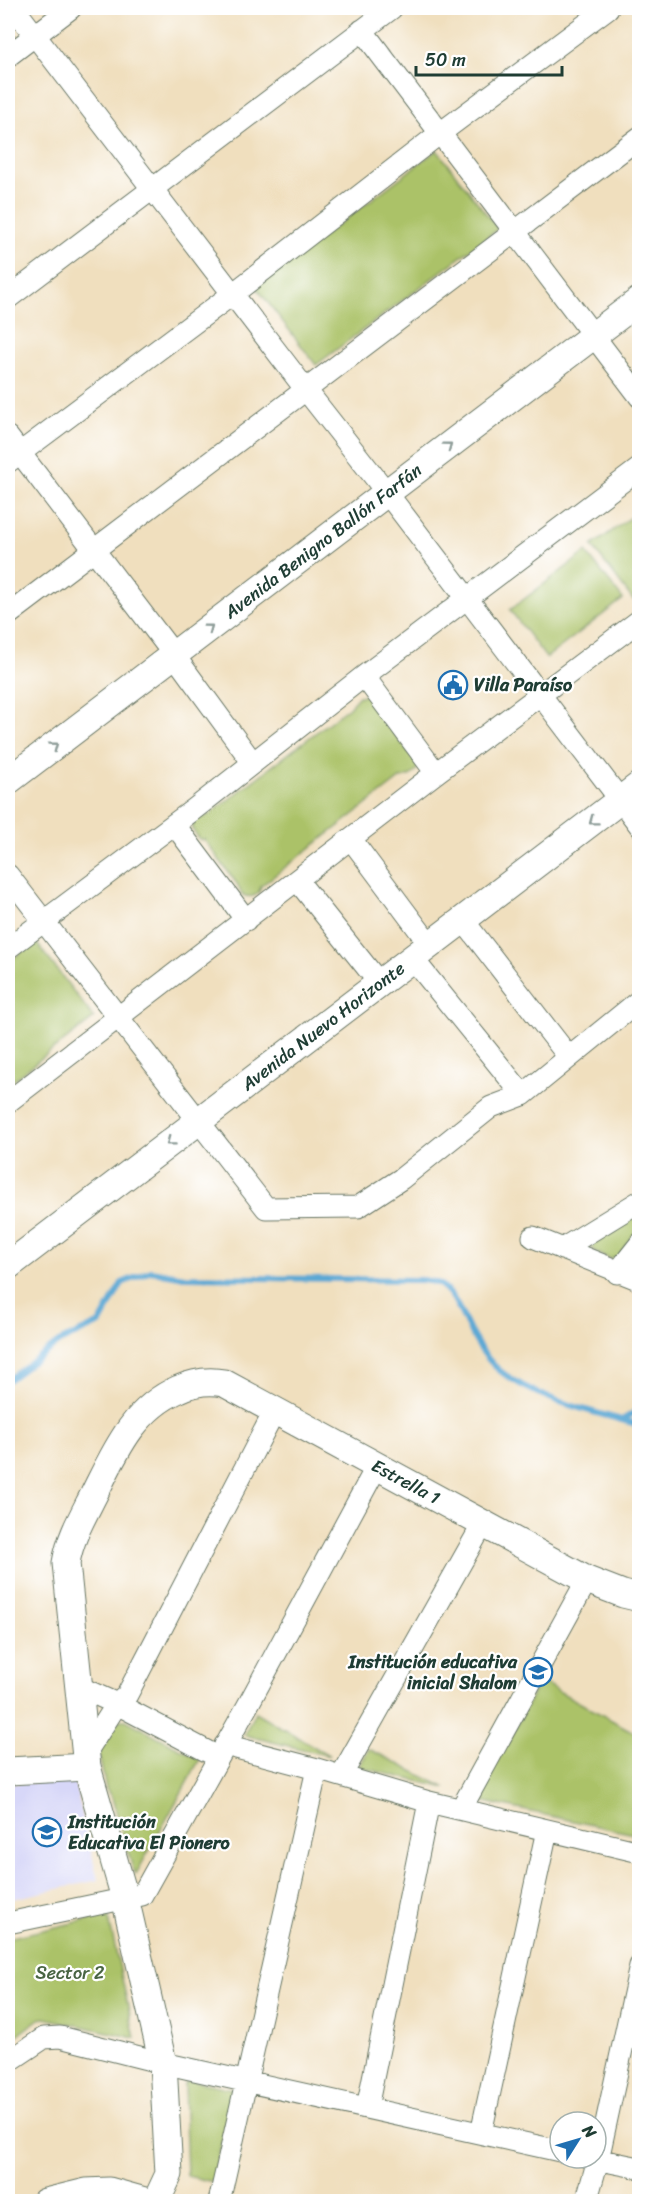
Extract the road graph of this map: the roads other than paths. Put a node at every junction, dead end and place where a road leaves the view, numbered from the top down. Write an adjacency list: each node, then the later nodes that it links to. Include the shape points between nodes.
1 (14, 8): 6 (street)
2 (71, 8): 6 (street)
3 (392, 8): 5 (street)
4 (608, 8): 8 (street)
5 (362, 30): 8 (street); 10 (street)
6 (35, 35): 7 (street); 10 (street)
7 (8, 56)
8 (439, 134): 11 (street); 12 (street)
9 (639, 137): 11 (street)
10 (153, 187): 12 (street); 13 (street)
11 (512, 232): 15 (street); 16 (street)
12 (234, 293): 16 (street); 18 (street)
13 (8, 298)
14 (639, 300): 15 (street, Avenida Benigno Ballón Farfán)
15 (592, 336): 17 (street); 20 (street, Avenida Benigno Ballón Farfán, one-way to 15)
16 (306, 390): 20 (street); 21 (street)
17 (639, 397)
18 (11, 451): 21 (street)
19 (639, 468): 22 (street)
20 (387, 493): 22 (street); 25 (street, Avenida Benigno Ballón Farfán, one-way to 20)
21 (93, 550): 23 (street); 25 (street)
22 (467, 600): 26 (street); 27 (street)
23 (8, 615)
24 (639, 620): 27 (street)
25 (174, 655): 28 (street); 30 (street, Avenida Benigno Ballón Farfán, one-way to 25)
26 (364, 676): 28 (street); 29 (street)
27 (540, 696): 29 (street); 31 (street)
28 (253, 763): 32 (street)
29 (436, 773): 34 (street)
30 (8, 781)
31 (629, 793): 33 (street); 38 (street, Avenida Nuevo Horizonte, one-way to 38)
32 (174, 824): 37 (street); 39 (street)
33 (639, 826)
34 (351, 839): 36 (street); 41 (street)
35 (8, 875): 39 (street)
36 (297, 880): 37 (street); 42 (street)
37 (246, 920): 44 (street)
38 (463, 920): 41 (street, Avenida Nuevo Horizonte); 45 (street)
39 (43, 921): 40 (street); 44 (street)
40 (8, 948)
41 (421, 952): 42 (street, Avenida Nuevo Horizonte); 46 (street)
42 (380, 984): 48 (street, Avenida Nuevo Horizonte)
43 (639, 1000): 45 (street)
44 (119, 1018): 47 (street); 48 (street)
45 (568, 1056): 46 (street)
46 (523, 1095): 48 (street, via 491,1107 358,1208 266,1208)
47 (8, 1102)
48 (199, 1120): 53 (street, Avenida Nuevo Horizonte, one-way to 53)
49 (639, 1201): 52 (street)
50 (533, 1237): 52 (street)
51 (639, 1244): 54 (street)
52 (562, 1249): 54 (street)
53 (8, 1266)
54 (617, 1272): 55 (street)
55 (639, 1280)
56 (275, 1410): 57 (street, Estrella 1); 61 (street, Estrella 1, via 224,1383 190,1385 171,1393 144,1413 119,1445 69,1547 66,1563); 62 (street, via 128,1695)
57 (377, 1466): 58 (street, Estrella 1); 63 (street)
58 (483, 1524): 59 (street, Estrella 1); 67 (street)
59 (587, 1580): 60 (street, Estrella 1); 69 (street)
60 (639, 1598)
61 (77, 1686): 62 (street); 64 (street, Estrella 1)
62 (117, 1704): 63 (street); 64 (street)
63 (221, 1751): 65 (street); 72 (street, via 142,1895)
64 (86, 1760): 66 (street); 72 (street, Estrella 1)
65 (317, 1769): 67 (street); 77 (street)
66 (8, 1771)
67 (341, 1776): 68 (street)
68 (429, 1802): 69 (street); 78 (street)
69 (461, 1809): 70 (street)
70 (547, 1830): 71 (street); 80 (street)
71 (639, 1852)
72 (125, 1898): 73 (street); 76 (street, Estrella 1)
73 (8, 1923)
74 (639, 1966): 79 (street)
75 (8, 2062): 76 (street, via 52,2036)
76 (163, 2063): 77 (street); 87 (street, Estrella 1, via 169,2174)
77 (246, 2080): 78 (street); 88 (street)
78 (367, 2108): 80 (street)
79 (605, 2110)
80 (482, 2133): 81 (street)
81 (548, 2148)
82 (608, 2162): 83 (street)
83 (639, 2168)
84 (592, 2170): 89 (street)
85 (45, 2202): 86 (street, via 109,2191)
86 (148, 2202)
87 (156, 2202)
88 (219, 2202)
89 (586, 2202)

